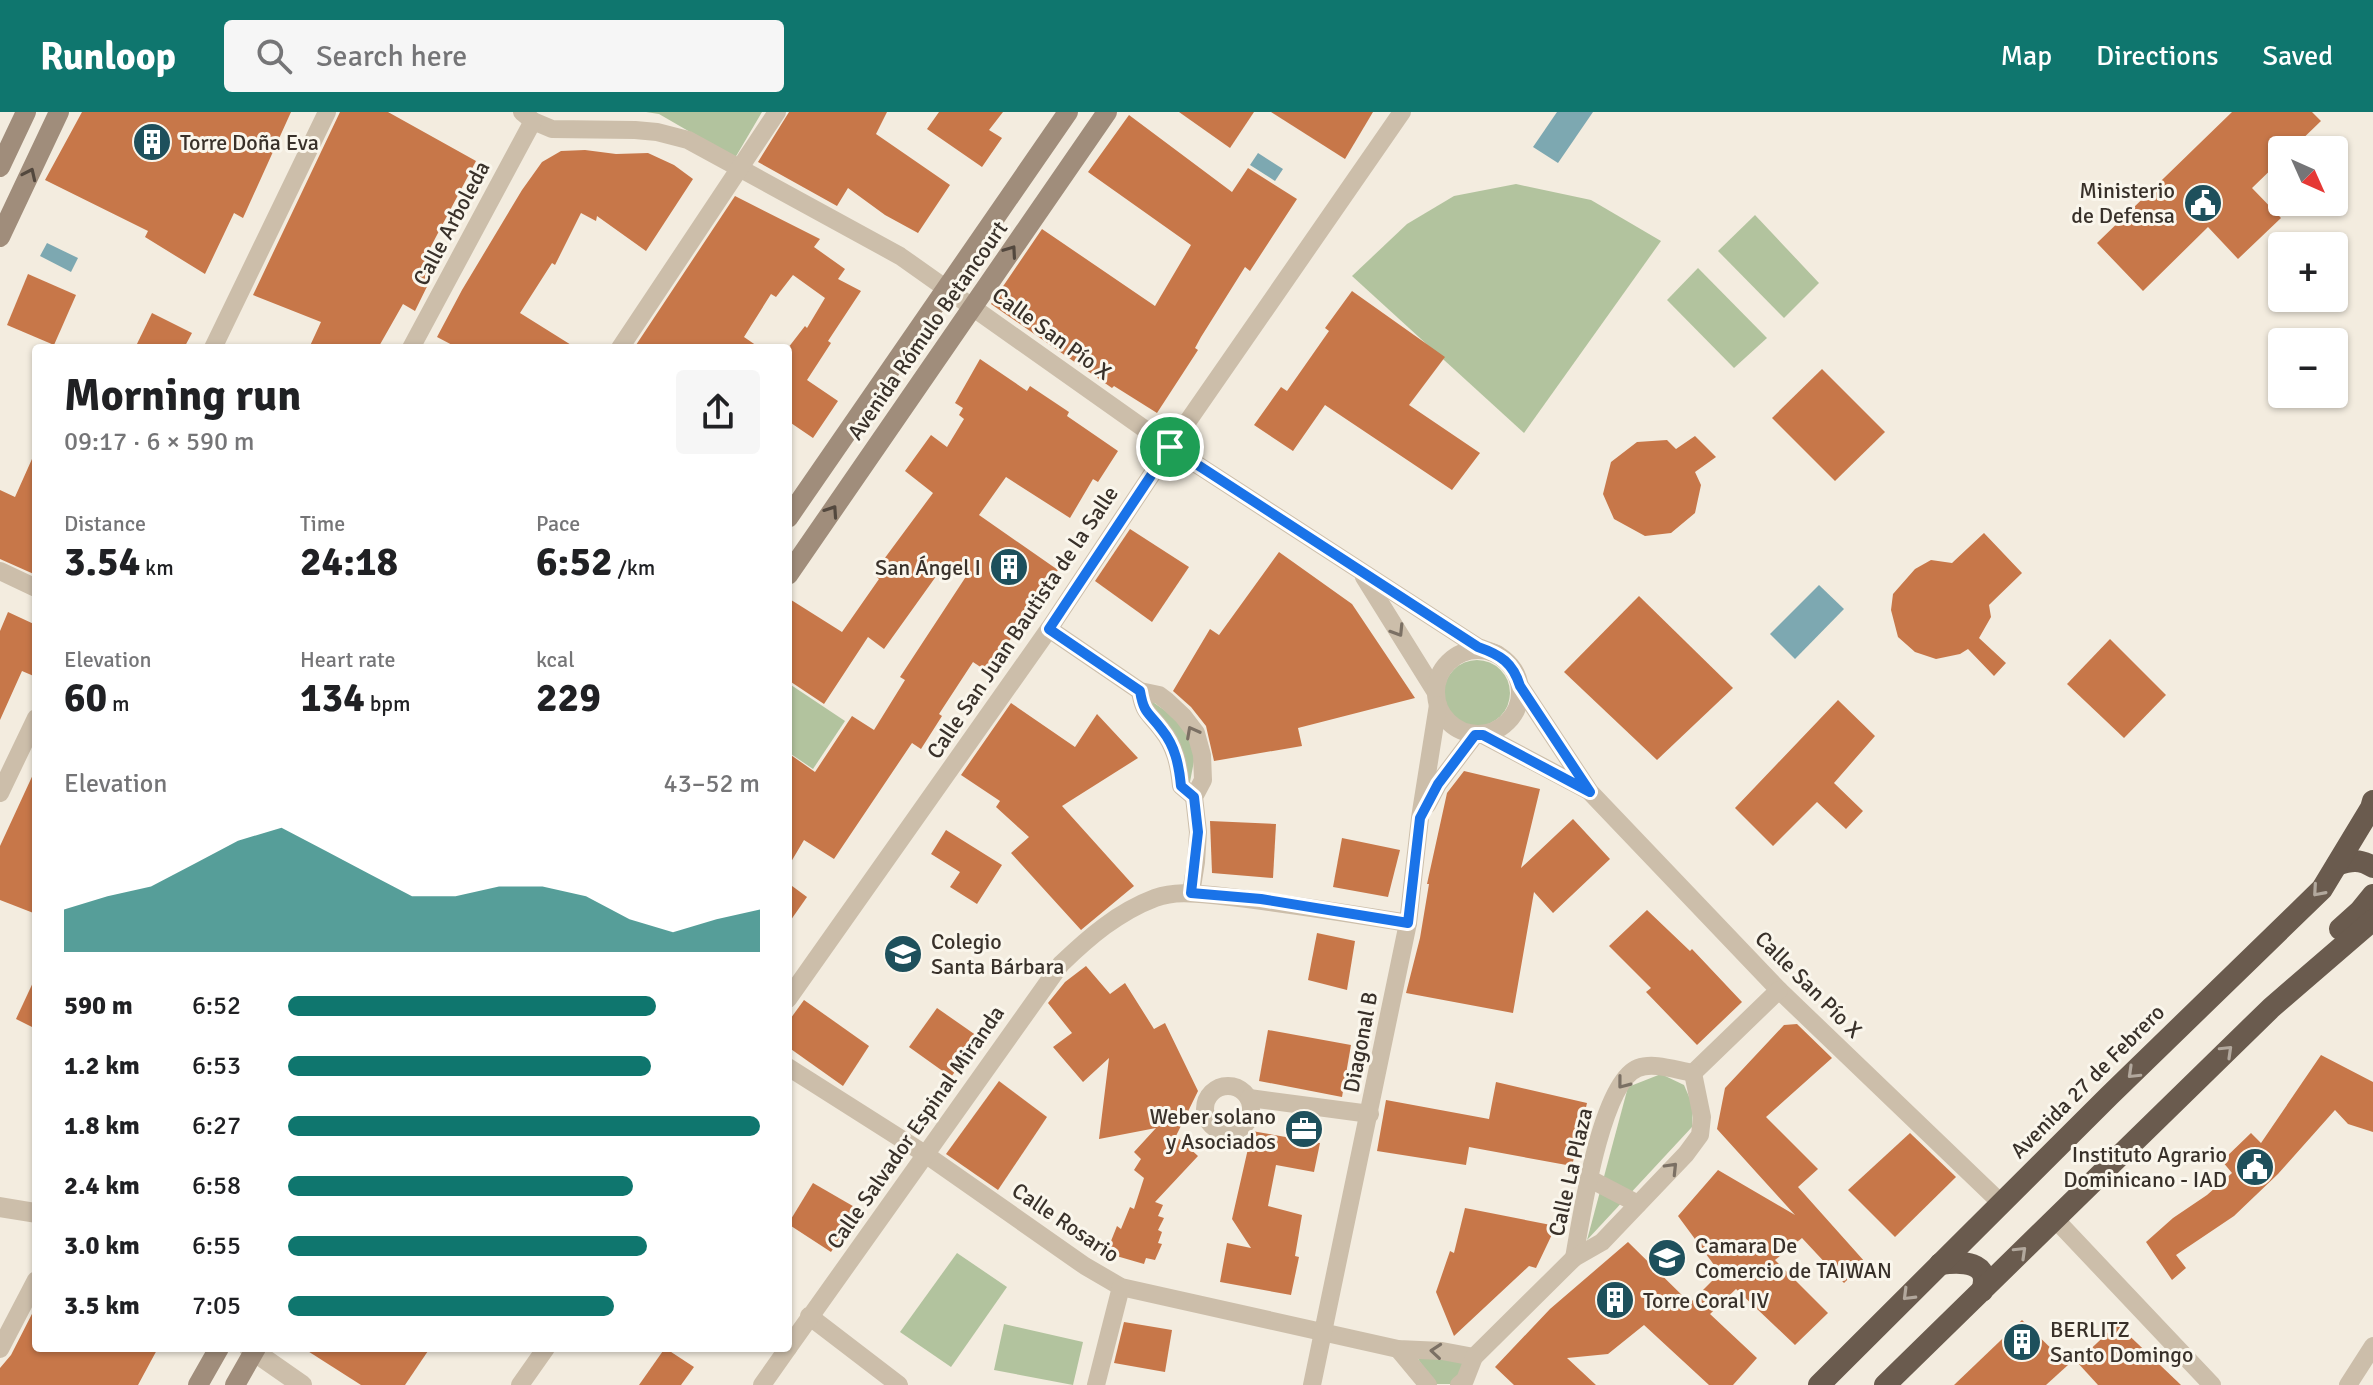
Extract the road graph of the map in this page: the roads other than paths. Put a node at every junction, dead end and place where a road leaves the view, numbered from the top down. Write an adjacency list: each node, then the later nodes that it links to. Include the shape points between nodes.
1 (26, 112): 9 (main road)
2 (59, 112): 11 (main road, one-way to 2)
3 (327, 112): 14 (street)
4 (777, 112): 10 (street)
5 (1068, 112): 12 (main road, Avenida Rómulo Betancourt)
6 (1107, 112): 13 (main road, Avenida Rómulo Betancourt, one-way to 6)
7 (1402, 112): 17 (street, Calle San Juan Bautista de la Salle)
8 (528, 117): 10 (street, Calle San Pío X, via 552,129 657,132 688,140); 15 (street, Calle Arboleda)
9 (0, 167)
10 (742, 169): 12 (street, Calle San Pío X); 16 (street)
11 (0, 237)
12 (946, 286): 13 (street, Calle San Pío X); 18 (main road, Avenida Rómulo Betancourt)
13 (973, 306): 17 (street, Calle San Pío X); 19 (main road, Avenida Rómulo Betancourt, one-way to 13)
14 (215, 344)
15 (413, 344)
16 (623, 344)
17 (1170, 447): 21 (street, Calle San Pío X); 23 (street, Calle San Juan Bautista de la Salle)
18 (792, 512)
19 (792, 569)
20 (0, 571): 22 (street)
21 (1361, 571): 24 (street, Calle San Pío X); 27 (street, Calle San Pío X, one-way to 27)
22 (32, 586)
23 (1049, 629): 26 (street); 43 (street, Calle San Juan Bautista de la Salle)
24 (1497, 654): 25 (street, via 1516,673); 27 (street, via 1469,650 1456,656 1438,677)
25 (1520, 686): 29 (street, via 1515,713 1495,732); 30 (street, Calle San Pío X)
26 (1140, 691): 32 (street, via 1143,710 1172,744 1181,786); 32 (street, one-way to 26, via 1203,780 1196,733 1167,701)
27 (1436, 698): 29 (street, via 1454,727); 34 (street, Diagonal B)
28 (32, 726): 31 (street)
29 (1479, 735): 30 (street, Calle San Pío X); 34 (street, via 1438,784)
30 (1590, 792): 42 (street, Calle San Pío X)
31 (0, 793)
32 (1194, 797): 37 (street, via 1198,832)
33 (2373, 801): 35 (highway, Avenida 27 de Febrero)
34 (1420, 818): 40 (street, Diagonal B)
35 (2337, 865): 36 (highway, via 2351,860); 50 (highway, Avenida 27 de Febrero, one-way to 50, via 2322,889)
36 (2373, 867)
37 (1191, 893): 40 (street, Calle Salvador Espinal Miranda); 48 (street, Calle Salvador Espinal Miranda, via 1156,897 1121,915 1061,964)
38 (2373, 895): 41 (highway, via 2309,960)
39 (2373, 920): 41 (highway)
40 (1408, 923): 47 (street, Diagonal B)
41 (2298, 983): 54 (highway, one-way to 41)
42 (1779, 990): 45 (street); 50 (street, Calle San Pío X)
43 (792, 993)
44 (792, 1070): 48 (street, Calle Rosario)
45 (1693, 1073): 49 (street, Calle La Plaza, one-way to 49, via 1649,1065 1634,1069 1617,1086); 51 (street, Calle La Plaza, one-way to 45, via 1700,1135 1702,1117)
46 (1249, 1098): 47 (street)
47 (1370, 1114): 61 (street, Diagonal B)
48 (925, 1154): 57 (street, Calle Rosario); 60 (street, Calle Salvador Espinal Miranda)
49 (1590, 1179): 51 (street); 55 (street, Calle La Plaza)
50 (2001, 1203): 56 (highway, Avenida 27 de Febrero)
51 (1638, 1204): 55 (street, Calle La Plaza, via 1602,1242)
52 (0, 1207): 53 (street)
53 (32, 1212)
54 (2055, 1219): 59 (highway, one-way to 54); 84 (street)
55 (1574, 1258): 71 (street, Calle La Plaza)
56 (1940, 1264): 59 (highway, via 1977,1266 1985,1282); 83 (highway, Avenida 27 de Febrero, one-way to 83)
57 (1121, 1287): 61 (street, Calle Rosario); 79 (street)
58 (32, 1288): 64 (street)
59 (1982, 1291): 72 (highway)
60 (809, 1316): 62 (street, Calle Salvador Espinal Miranda); 78 (street)
61 (1322, 1334): 65 (street, Calle Rosario); 80 (street, Diagonal B)
62 (792, 1342)
63 (2373, 1346): 85 (street)
64 (0, 1349)
65 (1398, 1349): 71 (street, one-way to 65); 81 (street)
66 (217, 1352): 73 (main road)
67 (252, 1352): 74 (main road)
68 (257, 1352): 75 (street)
69 (543, 1352): 76 (street)
70 (785, 1352): 77 (street, Calle Salvador Espinal Miranda)
71 (1474, 1357): 82 (street, Calle La Plaza)
72 (1895, 1382)
73 (198, 1385)
74 (235, 1385)
75 (302, 1385)
76 (520, 1385)
77 (762, 1385)
78 (899, 1385)
79 (1096, 1385)
80 (1312, 1385)
81 (1428, 1385)
82 (1459, 1385)
83 (1819, 1385)
84 (2212, 1385)
85 (2348, 1385)

